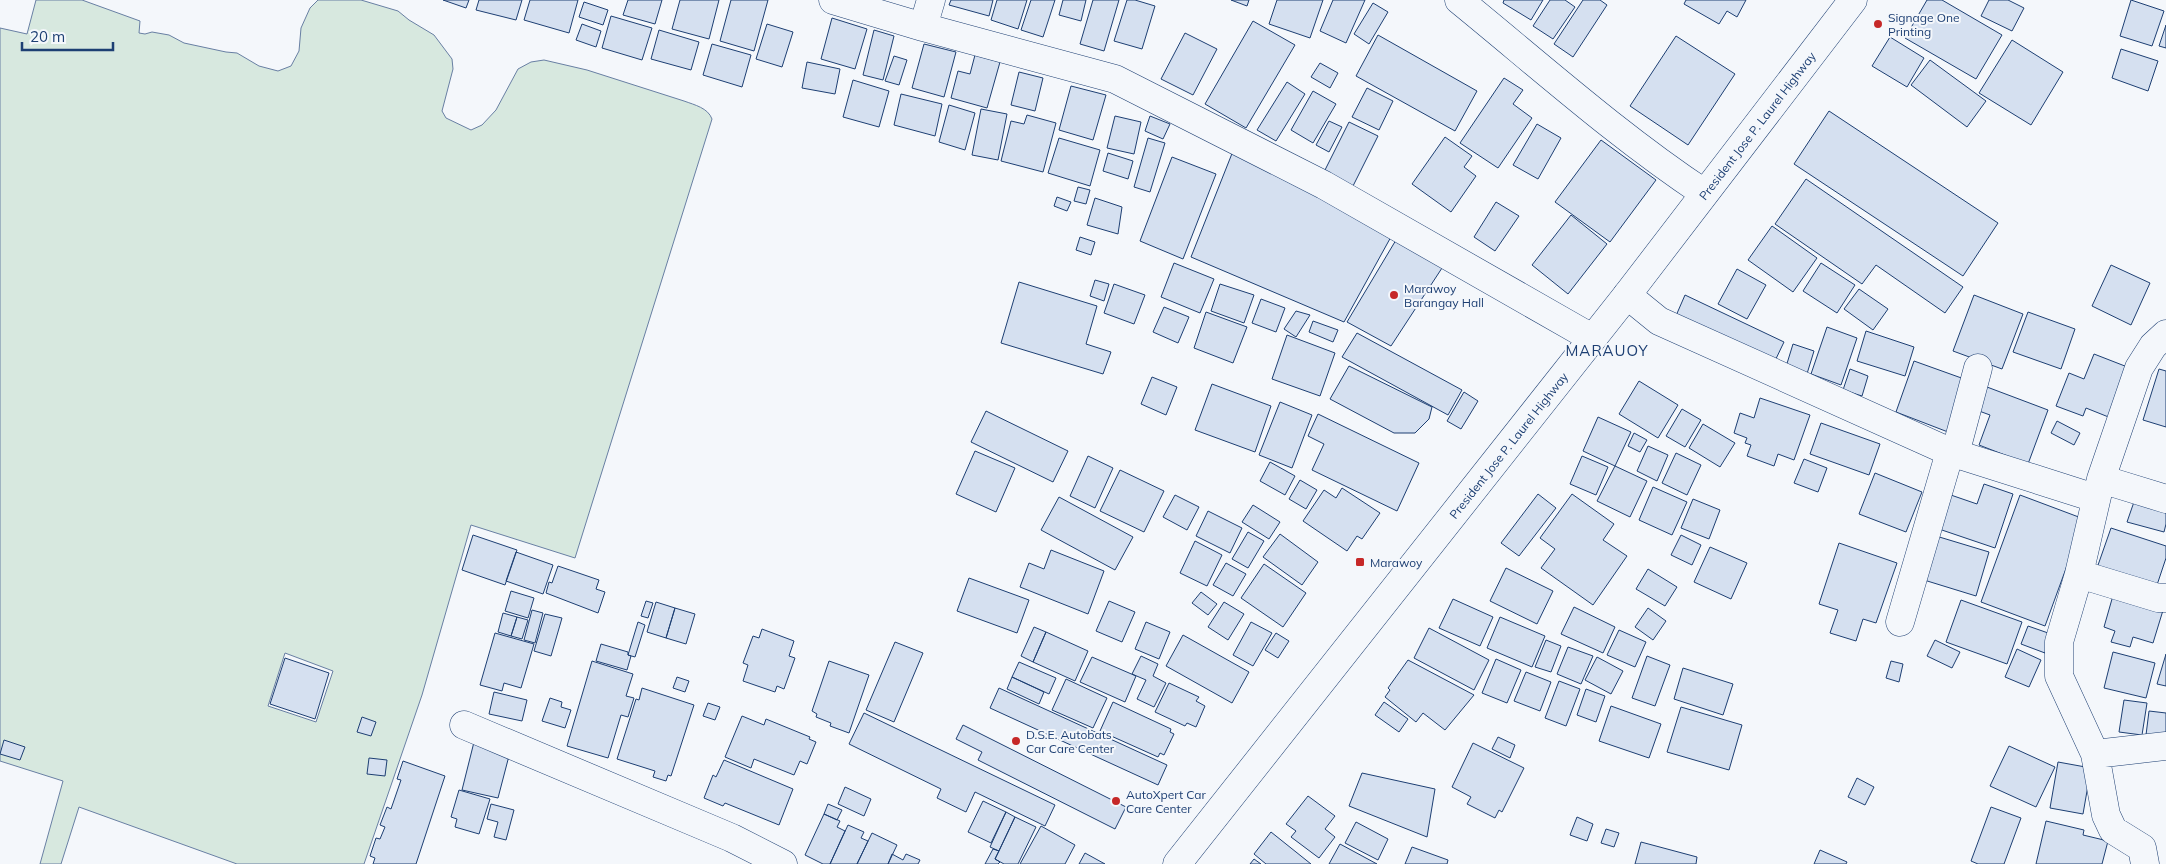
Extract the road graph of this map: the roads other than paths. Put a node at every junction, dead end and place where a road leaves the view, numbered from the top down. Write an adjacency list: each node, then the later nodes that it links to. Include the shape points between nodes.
1 (833, 0): 5 (street)
2 (931, 0): 5 (street)
3 (1460, 0): 6 (street, via 1617,130)
4 (1850, 1): 6 (street, President Jose P. Laurel Highway)
5 (923, 27): 9 (street, via 1115,79 1324,185)
6 (1704, 193): 7 (street, President Jose P. Laurel Highway)
7 (1627, 295): 9 (street, President Jose P. Laurel Highway); 11 (street, via 1659,321)
8 (2166, 334): 12 (street, via 2153,346 2139,368)
9 (1592, 338): 23 (street, President Jose P. Laurel Highway)
10 (1978, 368): 11 (street)
11 (1953, 453): 12 (street); 16 (street)
12 (2098, 488): 13 (street); 14 (street)
13 (2166, 499)
14 (2079, 574): 15 (street); 19 (street, via 2059,642 2059,676)
15 (2166, 598)
16 (1900, 622)
17 (464, 725): 22 (street, via 732,838)
18 (2166, 746): 19 (street)
19 (2095, 754): 20 (street, via 2106,815 2113,830)
20 (2144, 856): 21 (street)
21 (2166, 861)
22 (783, 864)
23 (1177, 864)

